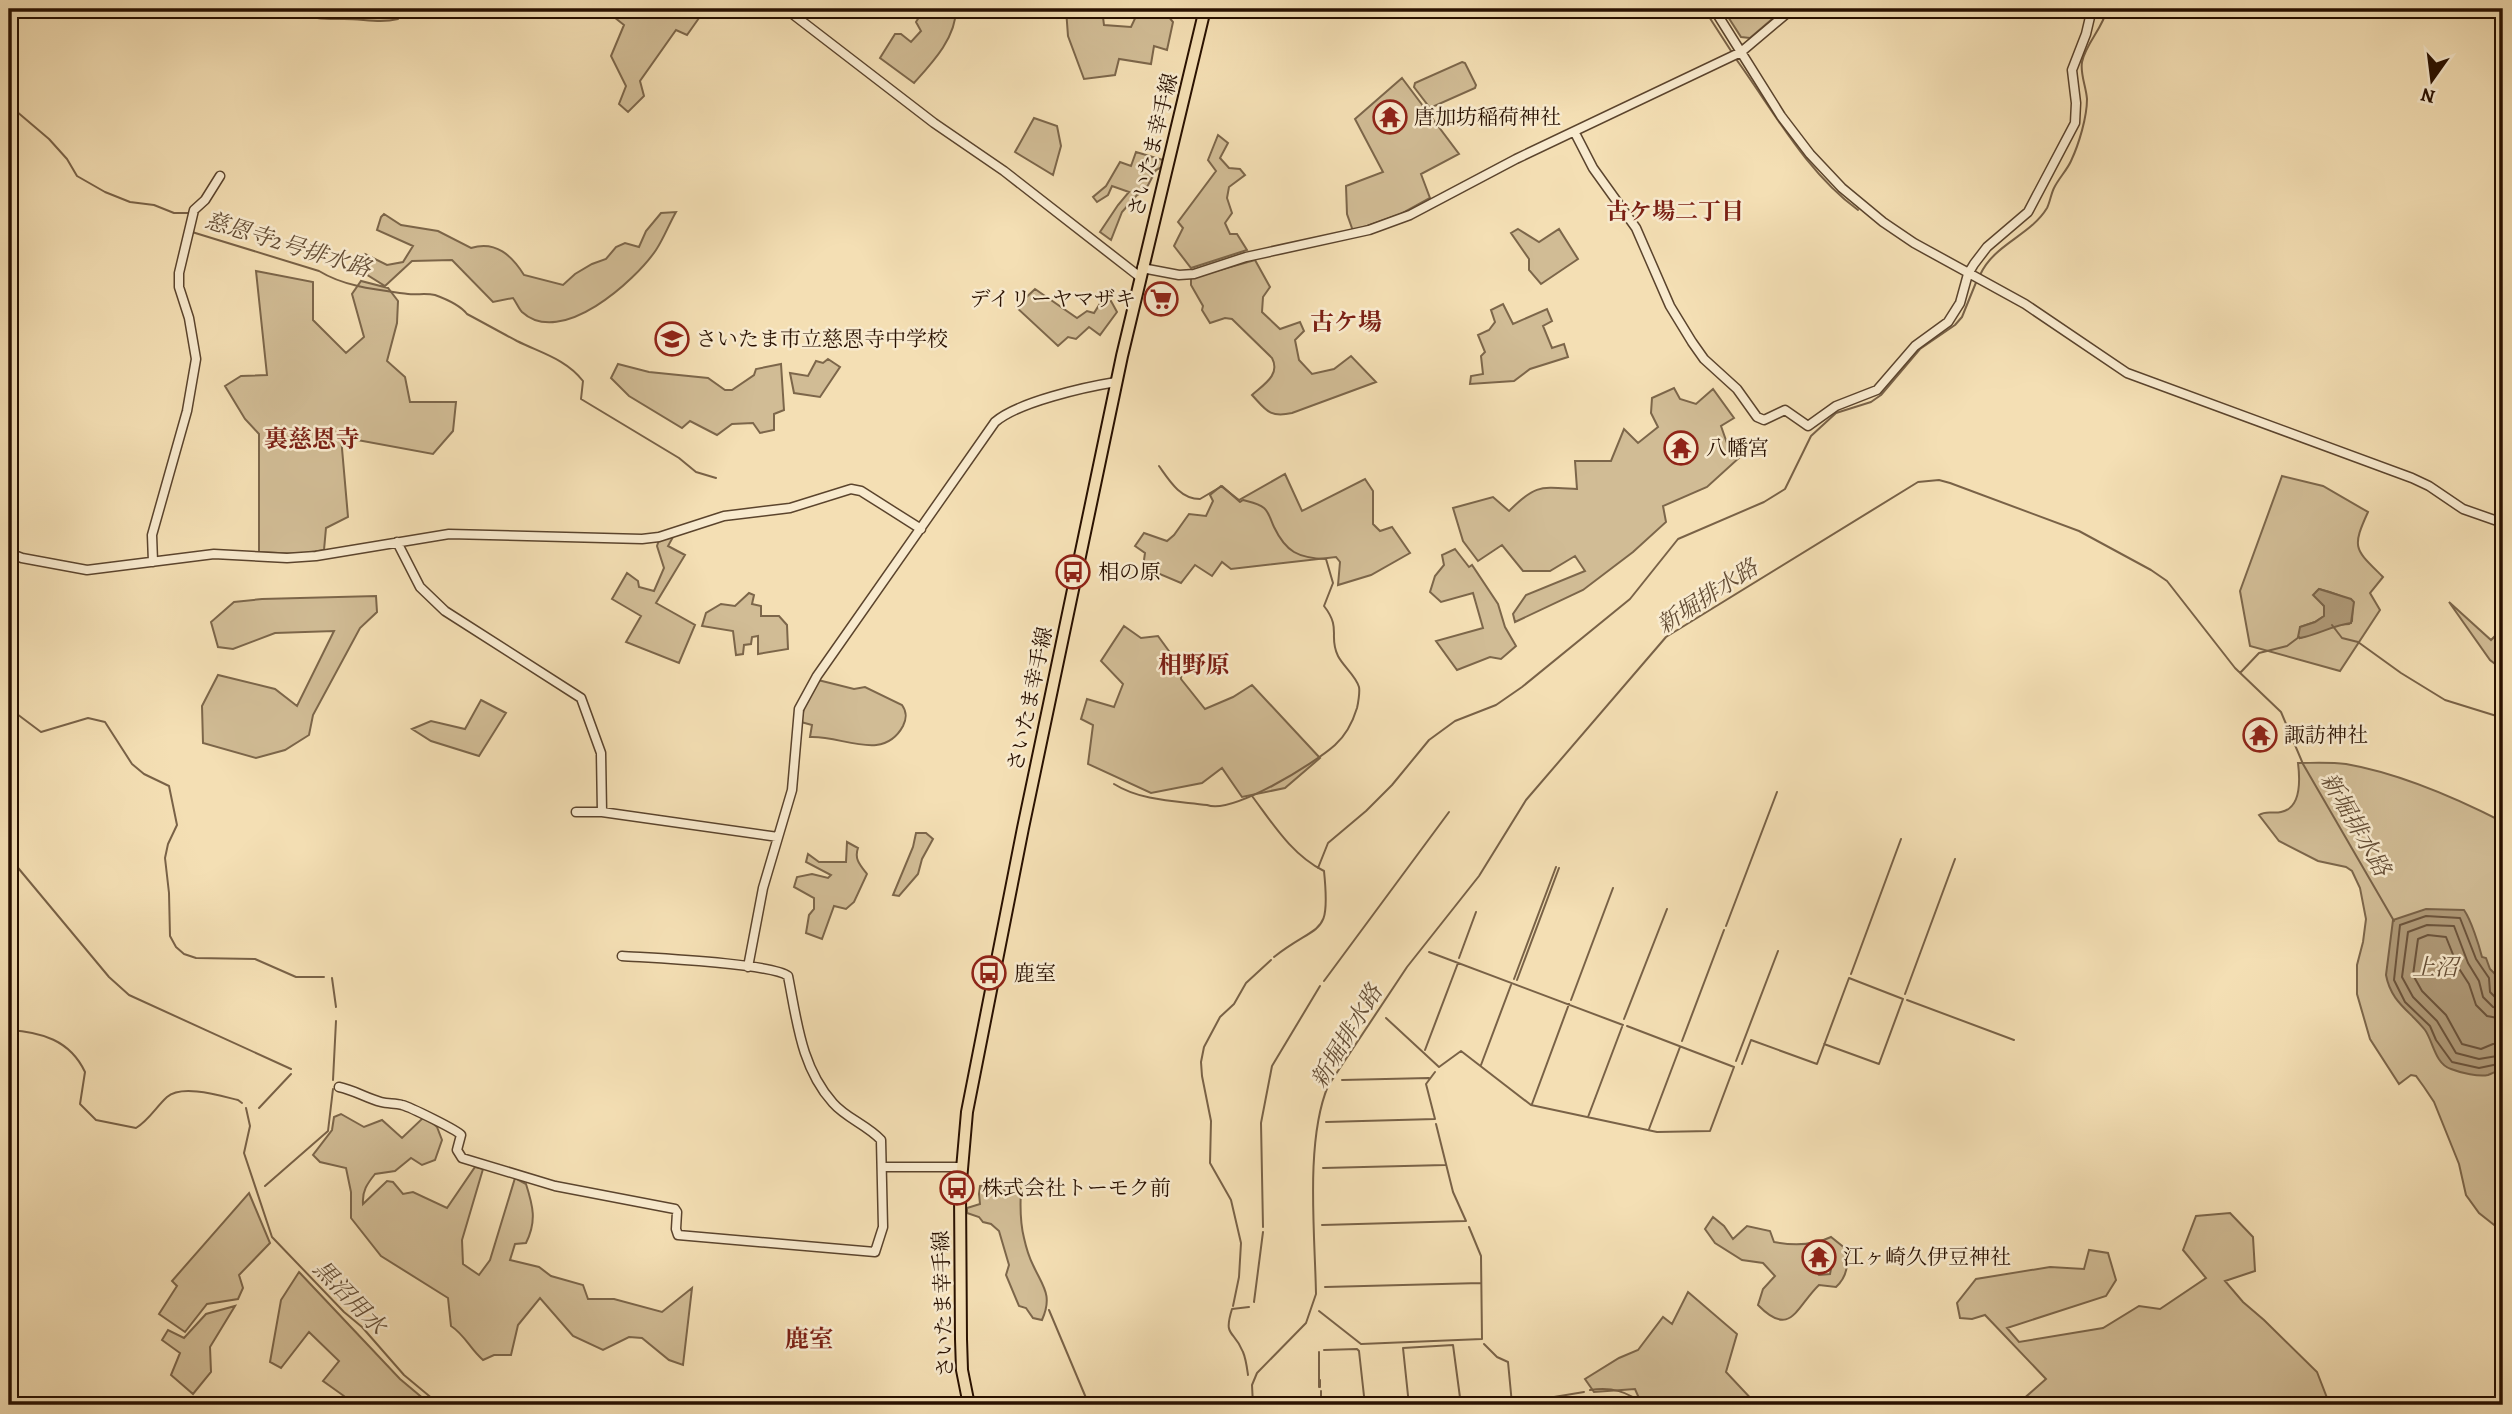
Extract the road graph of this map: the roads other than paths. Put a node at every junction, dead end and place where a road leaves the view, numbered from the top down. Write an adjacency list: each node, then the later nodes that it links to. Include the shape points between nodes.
1 (786, 9): 9 (street)
2 (1205, 9): 9 (main road, さいたま幸手線)
3 (1714, 9): 6 (street)
4 (1792, 9): 6 (street)
5 (2090, 9): 10 (street, via 2072,70 2075,123 2028,212 1987,247)
6 (1741, 52): 7 (street); 10 (street, via 1796,136 1842,188 1882,222)
7 (1574, 133): 9 (street, via 1410,215 1369,230 1246,257 1194,274); 10 (street, via 1636,228 1670,306 1703,359 1763,420 1784,410 1808,426 1836,406 1877,390 1915,346 1955,313)
8 (220, 176): 16 (street, via 194,210 179,273 195,344 195,365 187,411 152,535)
9 (1141, 272): 11 (main road, さいたま幸手線)
10 (1968, 274): 12 (street, via 2025,304 2127,373 2412,478 2463,509)
11 (1116, 382): 13 (street, via 1001,416); 24 (main road, さいたま幸手線, via 999,946)
12 (2503, 523)
13 (921, 529): 14 (street, via 851,489 790,508 724,516 642,539 449,534); 19 (street, via 801,703 792,790)
14 (397, 542): 16 (street, via 295,558 214,554); 18 (street, via 421,587 445,611 581,698 601,753)
15 (9, 553): 16 (street, via 87,570)
16 (153, 562)
17 (576, 812): 18 (street)
18 (602, 812): 19 (street)
19 (778, 837): 21 (street)
20 (622, 956): 21 (street)
21 (748, 967): 23 (street, via 788,976 800,1042 811,1072 833,1104 878,1137)
22 (339, 1087): 23 (street, via 407,1106 456,1129 461,1135 457,1150 462,1158 555,1186 675,1209 680,1236 875,1252 883,1227)
23 (883, 1167): 24 (street)
24 (961, 1167): 25 (main road, さいたま幸手線, via 961,1339)
25 (969, 1405)

